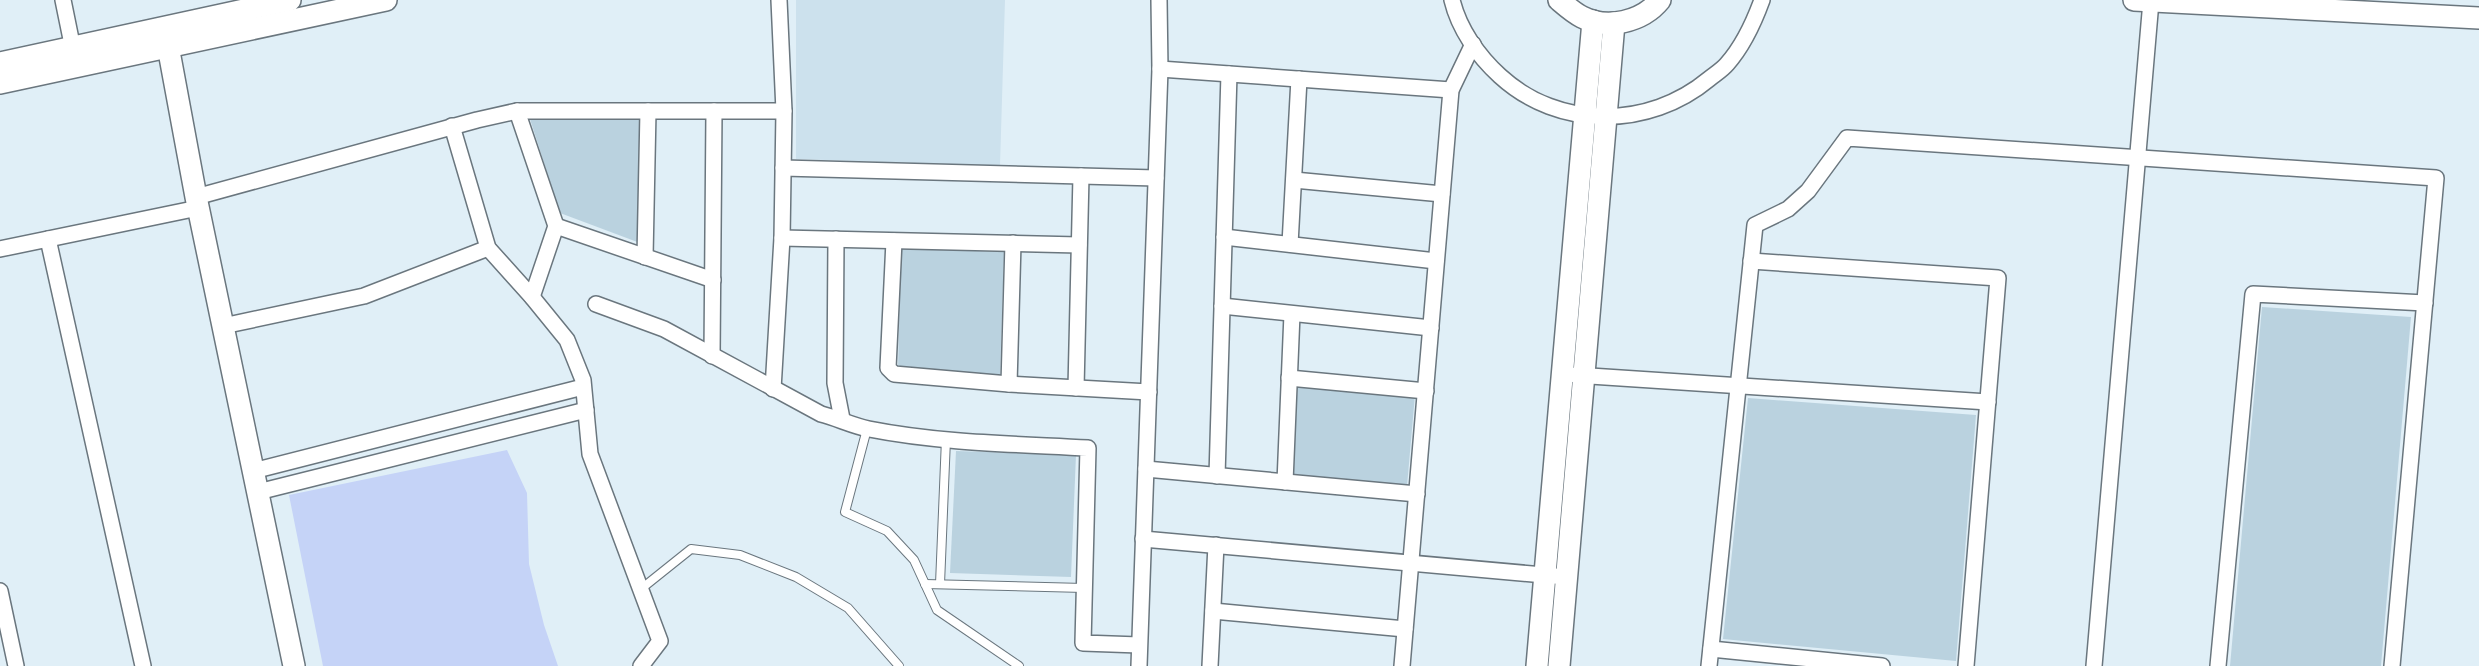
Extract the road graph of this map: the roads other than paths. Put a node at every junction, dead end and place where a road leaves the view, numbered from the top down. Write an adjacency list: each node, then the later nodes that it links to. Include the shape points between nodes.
1 (63, 0): 16 (street)
2 (290, 0): 14 (street)
3 (386, 0): 14 (street)
4 (779, 0): 26 (street)
5 (1160, 0): 18 (street)
6 (1452, 0): 15 (street, via 1455,14)
7 (1559, 0): 12 (street)
8 (1660, 0): 13 (street, via 1630,20)
9 (1762, 0): 27 (street, via 1755,21 1727,64 1692,93 1651,112)
10 (2142, 0): 11 (street); 29 (street)
11 (2479, 18)
12 (1593, 21): 13 (street); 27 (street)
13 (1614, 23): 27 (street)
14 (164, 38): 16 (street); 21 (street); 35 (street)
15 (1473, 44): 22 (street); 27 (street, via 1482,60 1514,89 1547,107)
16 (73, 48): 17 (street)
17 (0, 63)
18 (1160, 69): 19 (street); 32 (street)
19 (1229, 74): 20 (street); 37 (street)
20 (1299, 80): 22 (street); 33 (street)
21 (0, 83)
22 (1451, 90): 34 (street)
23 (517, 111): 24 (street); 28 (street); 36 (street)
24 (648, 111): 25 (street); 47 (street)
25 (714, 111): 26 (street); 50 (street)
26 (783, 111): 30 (street)
27 (1595, 117): 59 (street)
28 (452, 126): 35 (street); 45 (street)
29 (2138, 158): 49 (street, via 1847,138 1808,191 1788,209 1755,225); 52 (street, via 2436,178); 105 (street)
30 (783, 168): 31 (street); 38 (street)
31 (1081, 176): 32 (street); 44 (street)
32 (1156, 178): 67 (street)
33 (1294, 180): 34 (street); 43 (street)
34 (1442, 194): 48 (street)
35 (197, 202): 39 (street); 56 (street)
36 (556, 226): 47 (street); 51 (street)
37 (1224, 237): 43 (street); 54 (street)
38 (782, 238): 40 (street); 65 (street)
39 (48, 239): 46 (street); 92 (street)
40 (836, 239): 41 (street); 70 (street, via 835,383)
41 (894, 241): 42 (street); 61 (street, via 888,368 894,374)
42 (1013, 243): 44 (street); 61 (street)
43 (1290, 244): 48 (street)
44 (1079, 245): 64 (street)
45 (488, 248): 51 (street); 56 (street, via 364,296)
46 (0, 249)
47 (645, 257): 50 (street)
48 (1436, 261): 57 (street)
49 (1751, 261): 62 (street); 68 (street, via 1998,278)
50 (713, 280): 58 (street)
51 (532, 297): 63 (street, via 567,340)
52 (2425, 303): 106 (street, via 2253,294); 107 (street)
53 (596, 304): 58 (street, via 664,329)
54 (1222, 306): 55 (street); 74 (street)
55 (1292, 314): 57 (street); 60 (street)
56 (223, 326): 75 (street)
57 (1431, 328): 66 (street)
58 (712, 356): 65 (street)
59 (1573, 375): 62 (street); 81 (street)
60 (1289, 378): 66 (street); 76 (street)
61 (1009, 384): 64 (street)
62 (1738, 386): 68 (street); 90 (street)
63 (583, 387): 69 (street); 75 (street)
64 (1076, 388): 67 (street)
65 (773, 389): 70 (street, via 821,414)
66 (1426, 391): 77 (street)
67 (1149, 392): 73 (street)
68 (1988, 402): 104 (street)
69 (586, 410): 75 (street); 85 (street, via 590,454)
70 (842, 419): 71 (street)
71 (867, 429): 72 (street); 82 (lane, via 846,512 887,531 914,560)
72 (946, 439): 83 (lane); 84 (street, via 1088,448)
73 (1146, 469): 74 (street); 78 (street)
74 (1217, 476): 76 (street)
75 (256, 482): 93 (street)
76 (1285, 482): 77 (street)
77 (1417, 494): 80 (street)
78 (1143, 539): 79 (street); 89 (street)
79 (1216, 545): 80 (street); 87 (street)
80 (1411, 563): 81 (street); 88 (street)
81 (1556, 576): 100 (street); 101 (street)
82 (925, 584): 83 (lane); 96 (lane, via 937,610)
83 (940, 584): 84 (lane)
84 (1084, 588): 89 (street, via 1083,643)
85 (639, 590): 94 (street, via 660,641); 95 (lane, via 691,549 740,555 796,577 848,608)
86 (0, 591): 91 (street)
87 (1213, 611): 88 (street); 98 (street)
88 (1406, 629): 99 (street)
89 (1140, 645): 97 (street)
90 (1711, 649): 102 (street); 103 (street)
91 (16, 666)
92 (143, 666)
93 (294, 666)
94 (642, 666)
95 (899, 666)
96 (1019, 666)
97 (1139, 666)
98 (1210, 666)
99 (1402, 666)
100 (1537, 666)
101 (1558, 666)
102 (1709, 666)
103 (1882, 666)
104 (1966, 666)
105 (2094, 666)
106 (2218, 666)
107 (2392, 666)

